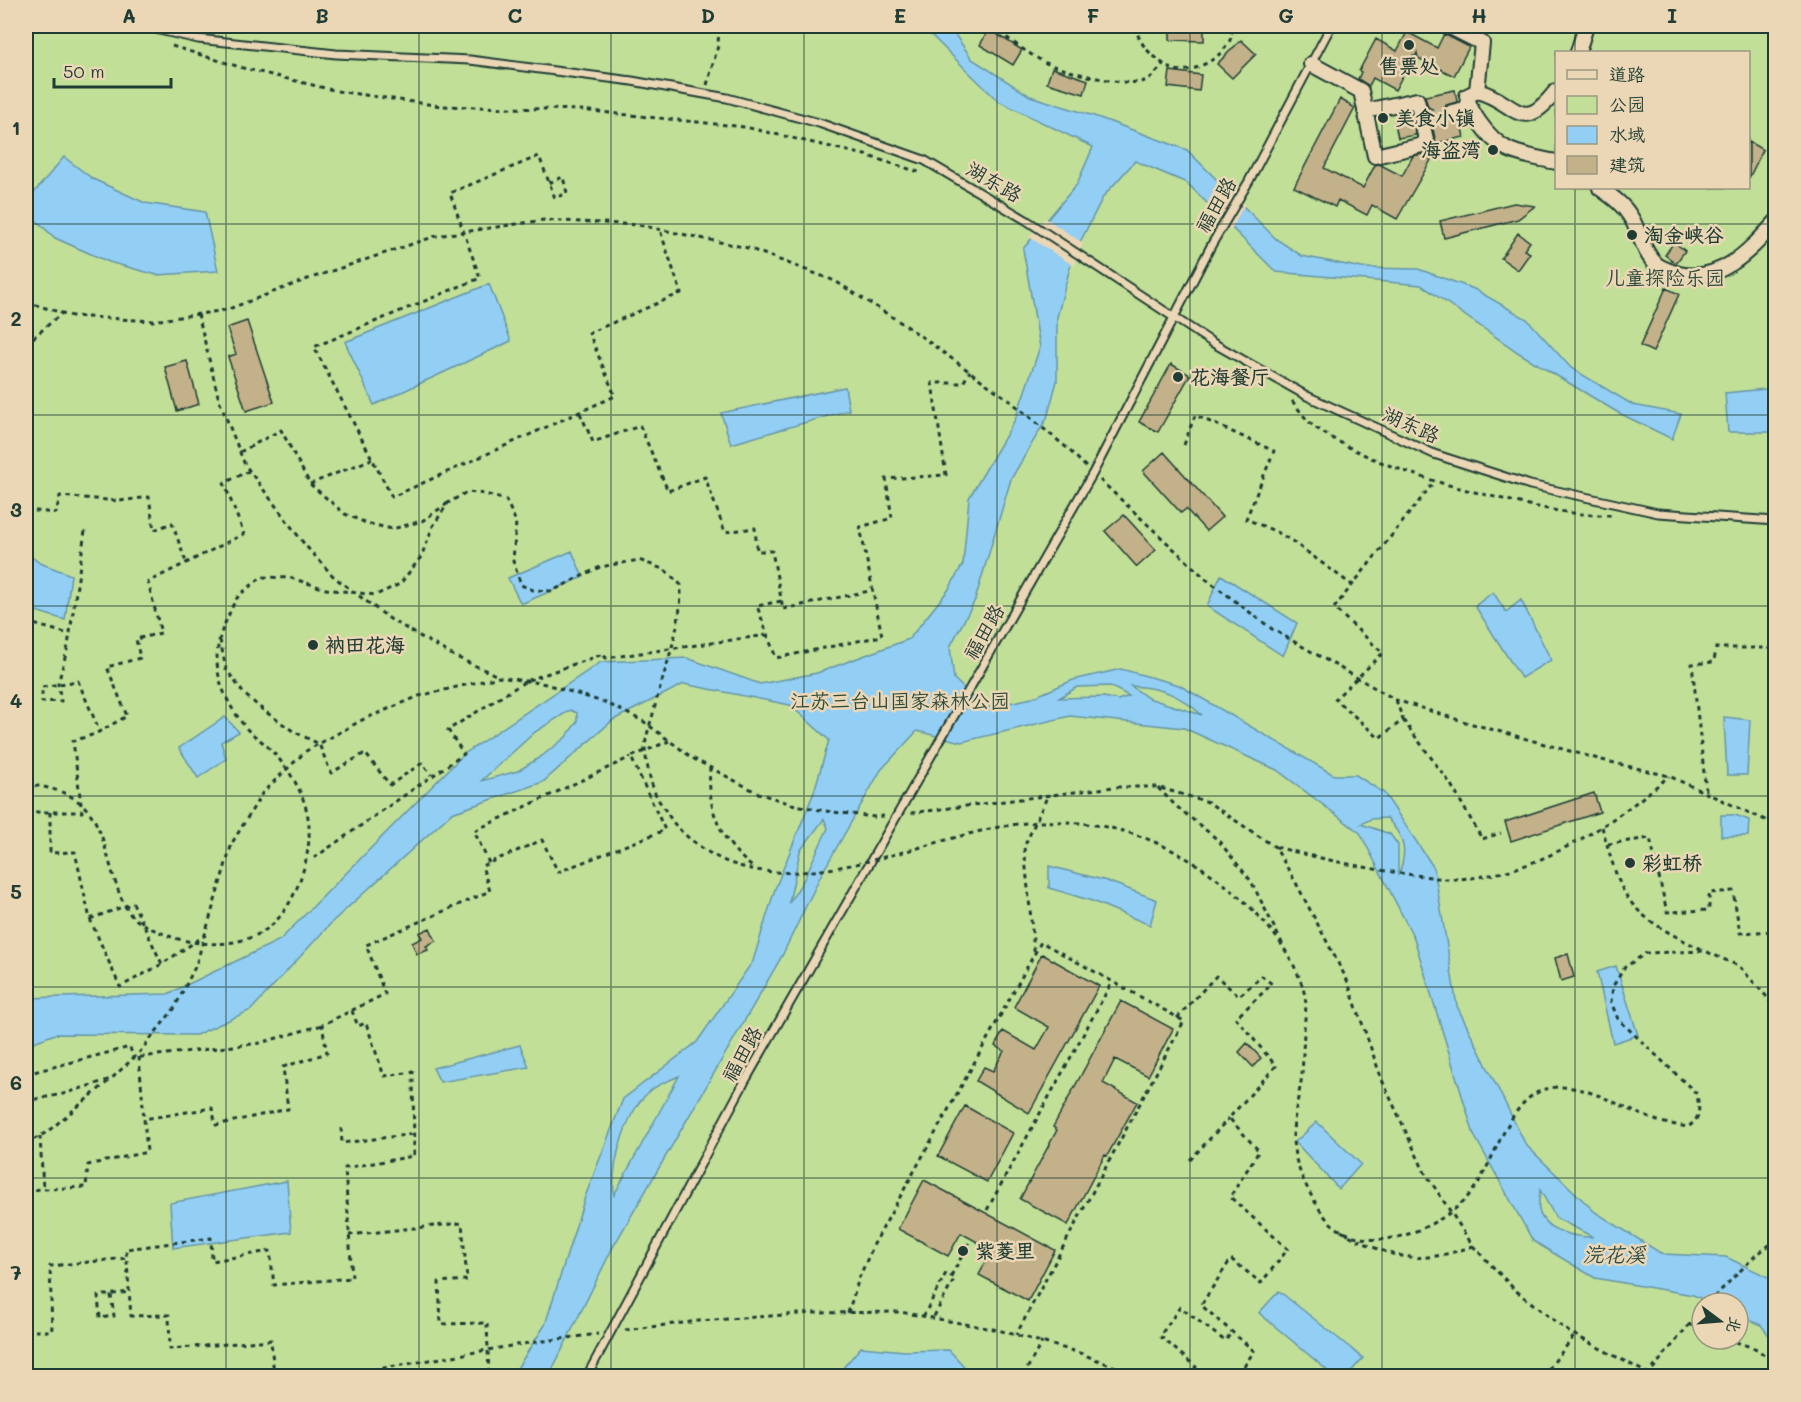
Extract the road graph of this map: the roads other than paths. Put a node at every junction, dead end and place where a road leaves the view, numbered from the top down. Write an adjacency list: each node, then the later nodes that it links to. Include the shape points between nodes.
1 (142, 26): 15 (lane, 湖东路, via 198,39 336,54 470,60 632,81 727,98 819,123 924,160 1026,220)
2 (1331, 26): 6 (lane, 福田路)
3 (1448, 26): 7 (street, via 1482,43)
4 (1586, 26): 5 (street)
5 (1578, 51)
6 (1311, 64): 10 (street, via 1361,91); 15 (lane, 福田路)
7 (1477, 91): 8 (street, via 1492,95 1512,110 1529,114 1539,111); 9 (street, via 1467,96)
8 (1555, 93)
9 (1469, 108): 11 (street); 12 (street, via 1494,142 1518,154)
10 (1365, 111): 10 (street, via 1375,156 1427,144 1425,119 1417,100)
11 (1452, 112)
12 (1555, 162)
13 (1601, 189): 14 (street, via 1631,216 1658,265 1694,277 1724,268)
14 (1776, 222)
15 (1174, 317): 16 (lane, 湖东路, via 1306,396 1434,454 1530,486 1658,513); 17 (lane, 福田路, via 1093,473 745,1081)
16 (1776, 521)
17 (587, 1377)

